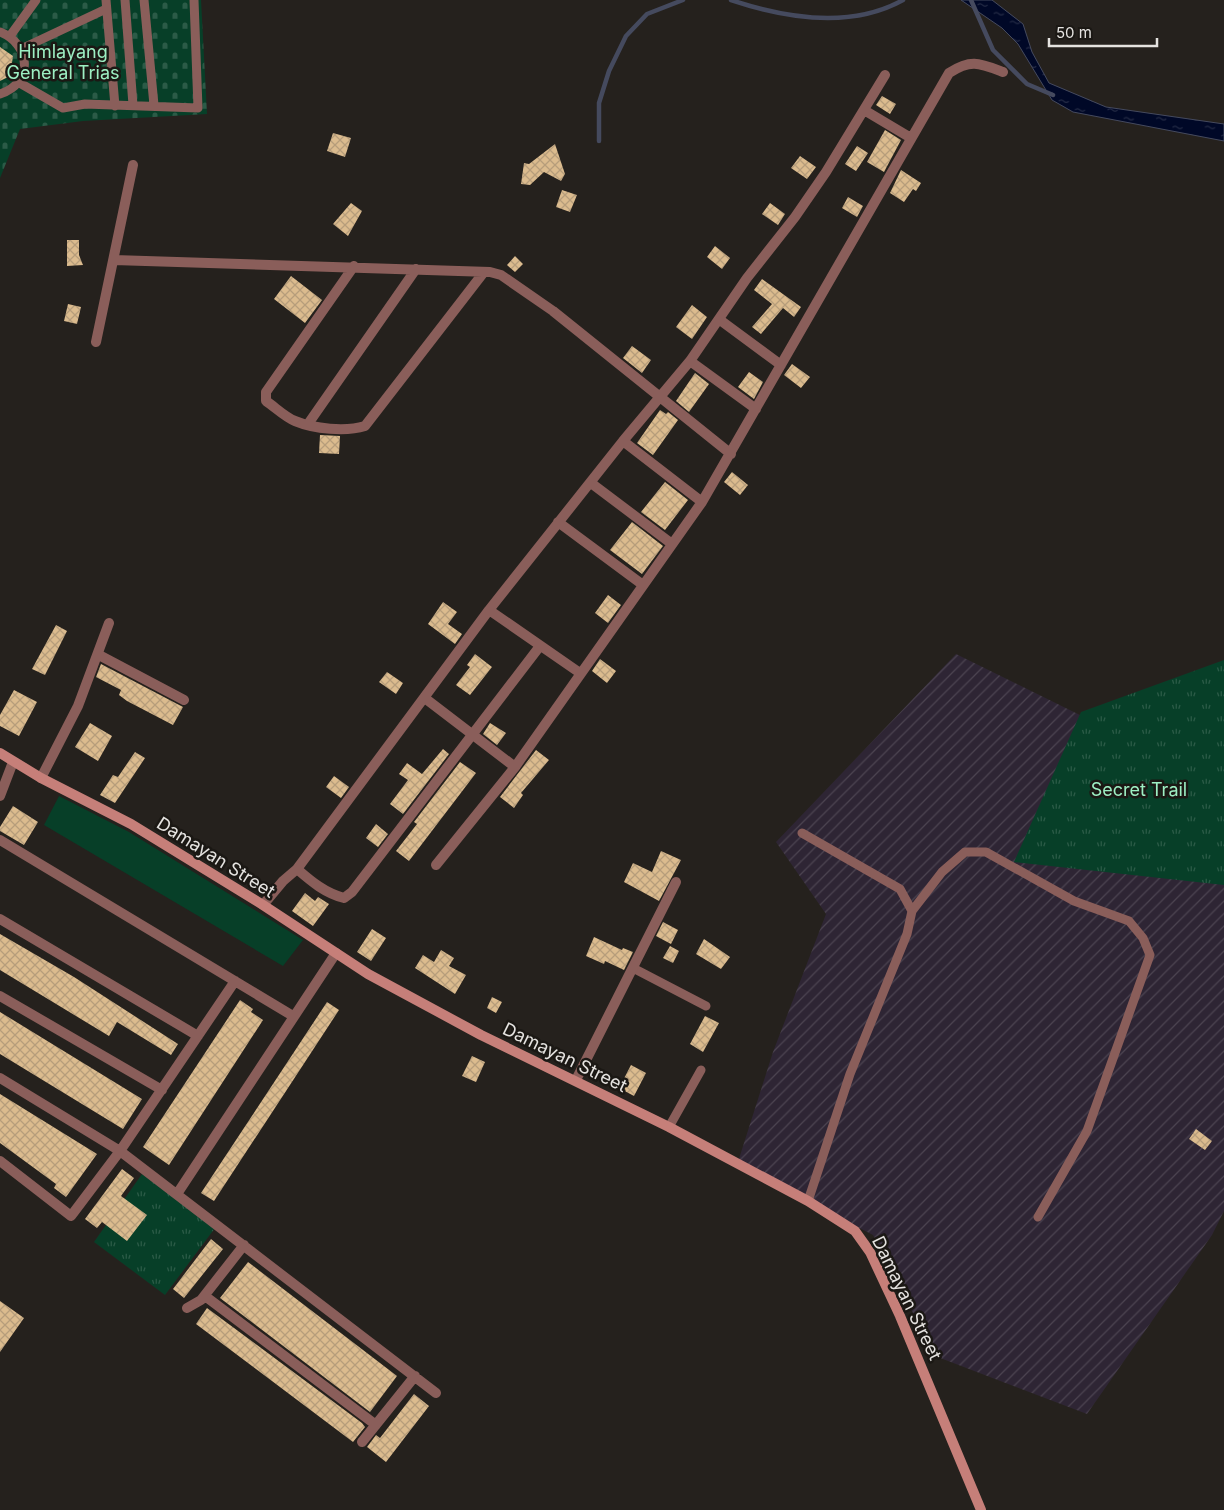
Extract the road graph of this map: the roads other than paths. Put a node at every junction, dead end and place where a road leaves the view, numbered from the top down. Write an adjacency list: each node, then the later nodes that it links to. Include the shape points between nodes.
1 (36, 0): 7 (lane)
2 (125, 0): 13 (lane)
3 (144, 0): 15 (lane)
4 (194, 0): 15 (lane, via 198,108)
5 (106, 5): 8 (lane); 14 (lane)
6 (0, 32): 7 (lane)
7 (10, 36): 8 (lane)
8 (21, 49): 11 (lane, via 24,66)
9 (1002, 72): 17 (street, via 978,63 962,65 948,73)
10 (885, 75): 16 (street)
11 (18, 82): 12 (lane); 14 (lane, via 63,108 86,104)
12 (0, 94)
13 (134, 105): 14 (lane); 15 (lane)
14 (114, 106)
15 (154, 106)
16 (864, 110): 17 (street); 23 (street, via 805,202 747,278)
17 (911, 138): 26 (street)
18 (133, 165): 19 (street)
19 (114, 260): 20 (street); 24 (street)
20 (354, 266): 21 (street); 29 (street, via 266,392 266,401 295,421)
21 (416, 269): 22 (street); 29 (street)
22 (484, 272): 27 (street, via 501,275 543,304); 29 (street, via 365,426 356,429)
23 (720, 320): 25 (street); 26 (street)
24 (96, 342)
25 (690, 361): 27 (street); 28 (street)
26 (781, 365): 28 (street)
27 (661, 397): 30 (street); 31 (street)
28 (756, 410): 31 (street)
29 (308, 424)
30 (623, 441): 32 (street); 33 (street)
31 (731, 454): 33 (street)
32 (591, 483): 34 (street); 35 (street)
33 (702, 502): 35 (street)
34 (558, 522): 36 (street); 37 (street)
35 (672, 544): 36 (street)
36 (643, 585): 41 (street)
37 (490, 610): 39 (street); 42 (street)
38 (109, 623): 40 (street)
39 (540, 646): 41 (street); 44 (street)
40 (98, 655): 43 (street); 48 (street, via 68,728)
41 (580, 673): 47 (street)
42 (426, 699): 44 (street); 53 (street)
43 (184, 700)
44 (472, 736): 47 (street); 53 (street, via 344,898 324,891)
45 (0, 753): 46 (street, Damayan Street)
46 (13, 762): 48 (street, Damayan Street); 49 (street)
47 (515, 767): 52 (street)
48 (41, 778): 55 (street, Damayan Street, via 131,824)
49 (0, 796)
50 (802, 833): 56 (lane, via 900,889)
51 (0, 840): 60 (street)
52 (436, 865)
53 (297, 869): 55 (street)
54 (676, 882): 59 (street)
55 (263, 905): 58 (street, Damayan Street)
56 (912, 910): 73 (lane, via 907,934 850,1074); 74 (lane, via 942,872 965,852 986,852 1074,901 1129,922 1143,938 1150,955 1087,1131)
57 (0, 919): 64 (street)
58 (336, 953): 63 (street); 67 (street, Damayan Street, via 368,974 481,1035)
59 (633, 968): 62 (lane); 67 (street)
60 (235, 980): 63 (street); 64 (street)
61 (0, 996): 68 (street)
62 (706, 1006)
63 (293, 1016): 72 (street)
64 (198, 1036): 68 (street)
65 (702, 1070): 69 (lane)
66 (0, 1078): 70 (street)
67 (576, 1080): 69 (street, Damayan Street)
68 (162, 1090): 70 (street)
69 (669, 1127): 73 (street, Damayan Street)
70 (120, 1151): 71 (street, via 71,1216); 72 (street)
71 (0, 1161)
72 (177, 1194): 75 (street)
73 (808, 1201): 82 (street, Damayan Street, via 855,1231 870,1252 922,1364)
74 (1038, 1217)
75 (244, 1245): 76 (street); 78 (street)
76 (205, 1296): 77 (street); 80 (street)
77 (187, 1308)
78 (415, 1376): 79 (street); 80 (street)
79 (436, 1393)
80 (376, 1425): 81 (street)
81 (362, 1442)
82 (981, 1510)

